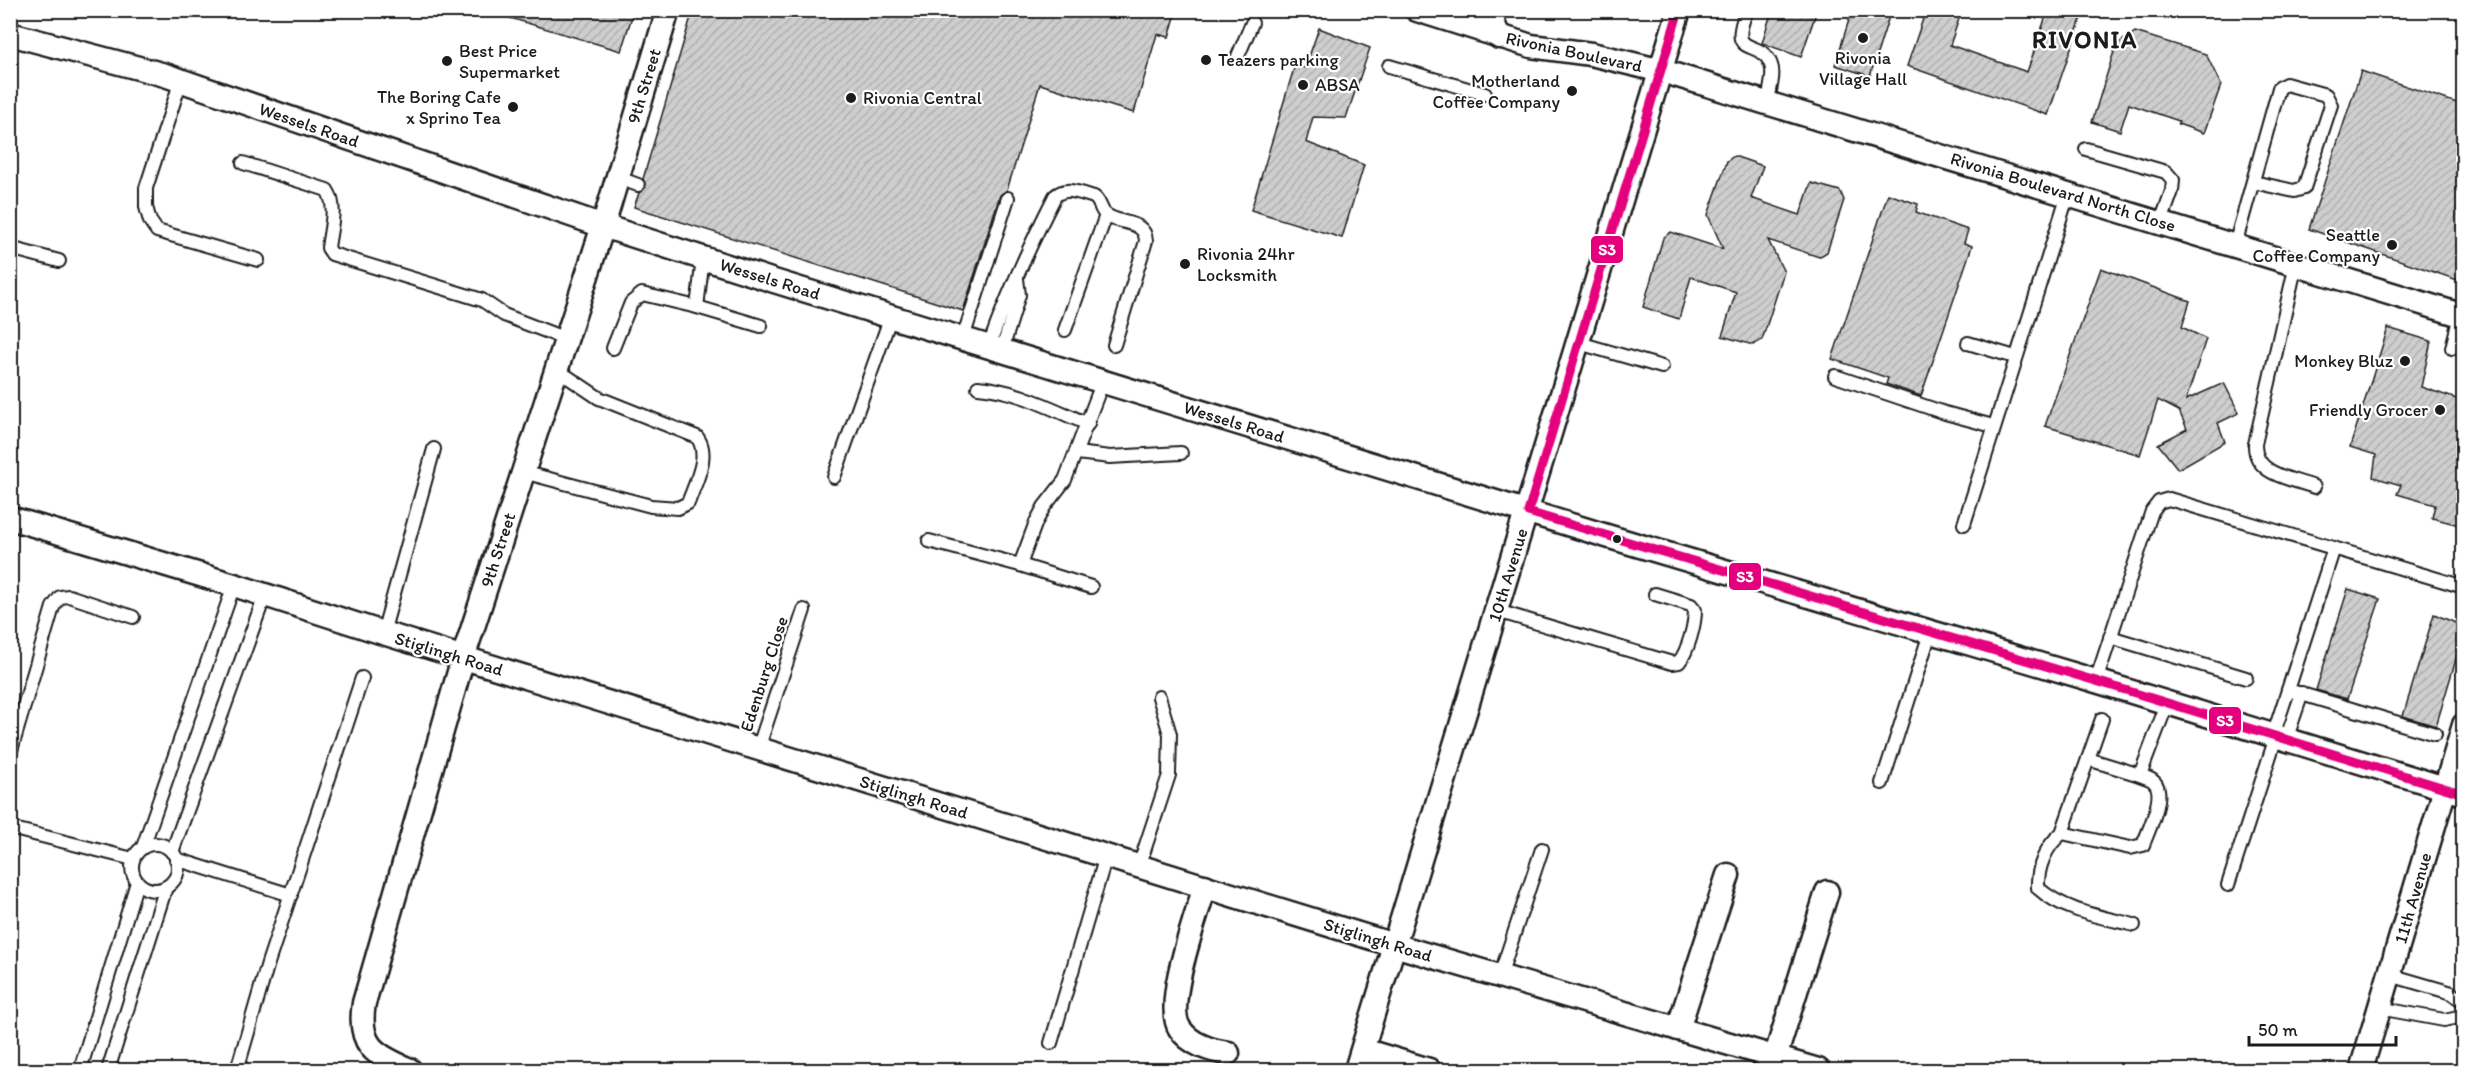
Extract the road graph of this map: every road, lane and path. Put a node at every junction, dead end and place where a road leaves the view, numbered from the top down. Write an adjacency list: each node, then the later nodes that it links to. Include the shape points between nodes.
1 (668, 10): 17 (street, 9th Street)
2 (1417, 10): 8 (street, Rivonia Boulevard)
3 (1488, 10): 8 (street)
4 (1679, 10): 11 (street, 10th Avenue)
5 (1747, 10): 14 (lane, via 1738,31 1744,44 1771,63)
6 (1252, 23): 9 (lane)
7 (10, 34): 12 (street, Wessels Road)
8 (1499, 37): 11 (street, Rivonia Boulevard)
9 (1238, 56)
10 (1389, 66): 13 (lane)
11 (1662, 71): 14 (street, Rivonia Boulevard North Close); 38 (street, 10th Avenue)
12 (181, 80): 24 (street, Wessels Road); 28 (lane, via 146,188 150,221 157,231)
13 (1485, 94)
14 (1768, 102): 20 (street, Rivonia Boulevard North Close)
15 (2086, 149): 23 (lane, via 2166,172 2173,180 2172,191)
16 (243, 163): 37 (lane, via 327,190 333,206 328,248 332,254 482,300 504,315)
17 (616, 177): 19 (lane); 24 (street, 9th Street)
18 (2253, 182): 18 (lane, via 2281,85 2326,95 2331,105 2304,188 2294,191); 25 (lane)
19 (638, 185)
20 (2068, 194): 23 (street, Rivonia Boulevard North Close); 44 (lane)
21 (1008, 198): 36 (lane)
22 (1106, 215): 35 (lane); 40 (lane, via 1142,228 1146,234); 42 (lane, via 1095,197 1069,190 1055,196 1017,279 1018,295)
23 (2161, 222): 25 (street, Rivonia Boulevard North Close)
24 (603, 226): 27 (street, Wessels Road); 37 (street, 9th Street)
25 (2235, 245): 30 (street, Rivonia Boulevard North Close)
26 (10, 248): 29 (lane)
27 (703, 258): 31 (lane); 32 (street, Wessels Road)
28 (258, 260)
29 (59, 261)
30 (2296, 264): 33 (street, Rivonia Boulevard North Close); 57 (lane, via 2255,455 2264,469)
31 (697, 307): 34 (lane); 41 (lane, via 642,294 631,303)
32 (891, 316): 36 (street, Wessels Road); 56 (lane)
33 (2462, 316): 43 (lane)
34 (761, 326)
35 (1065, 330)
36 (963, 338): 42 (street, Wessels Road)
37 (566, 339): 46 (street, 9th Street)
38 (1579, 343): 45 (lane); 58 (street, 10th Avenue)
39 (1968, 343): 44 (lane)
40 (1114, 345)
41 (613, 348)
42 (995, 348): 48 (street, Wessels Road)
43 (2452, 348)
44 (2015, 357): 51 (lane)
45 (1662, 367)
46 (556, 369): 55 (street, 9th Street); 55 (lane, via 599,398 697,437 704,450 703,459 688,502 678,508 651,506)
47 (1835, 376): 51 (lane)
48 (1103, 381): 50 (lane); 58 (street, Wessels Road)
49 (978, 387): 50 (lane, via 1008,392)
50 (1088, 424): 53 (lane)
51 (1993, 426): 60 (lane)
52 (434, 449): 72 (lane)
53 (1077, 453): 54 (lane, via 1110,457); 63 (lane, via 1065,480 1036,522)
54 (1181, 453)
55 (523, 472): 75 (street, 9th Street)
56 (834, 477)
57 (2314, 487)
58 (1528, 512): 70 (street, 10th Avenue); 73 (street, Wessels Road)
59 (10, 518): 64 (street, Stiglingh Road)
60 (1964, 524)
61 (929, 541): 63 (lane)
62 (2334, 548): 66 (lane); 74 (lane, via 2169,499 2159,502 2152,511); 79 (lane)
63 (1020, 565): 65 (lane)
64 (234, 585): 68 (street, Stiglingh Road); 95 (lane)
65 (1091, 587)
66 (2463, 587)
67 (1655, 594): 70 (lane, via 1695,610 1683,657 1678,662)
68 (265, 595): 72 (street, Stiglingh Road); 97 (lane)
69 (804, 610): 87 (lane, Edenburg Close)
70 (1497, 611): 109 (street, 10th Avenue)
71 (133, 617): 88 (lane, via 69,596 60,597 53,607)
72 (382, 633): 75 (street, Stiglingh Road)
73 (1930, 633): 78 (street, Wessels Road); 91 (lane)
74 (2110, 637): 77 (lane); 78 (lane)
75 (463, 658): 87 (street, Stiglingh Road); 123 (street, 9th Street, via 361,1021 366,1041 379,1056)
76 (362, 678): 107 (lane)
77 (2246, 678)
78 (2096, 681): 82 (street, Wessels Road)
79 (2288, 690): 80 (lane); 86 (lane)
80 (2302, 693): 85 (lane); 86 (lane)
81 (1159, 697): 100 (lane, via 1170,734 1169,775)
82 (2167, 704): 86 (street, Wessels Road); 90 (lane)
83 (2102, 719): 89 (lane)
84 (2463, 725): 92 (street, 11th Avenue)
85 (2435, 734)
86 (2278, 737): 92 (street, Wessels Road); 103 (lane)
87 (758, 749): 98 (street, Stiglingh Road)
88 (10, 754)
89 (2088, 759): 90 (lane); 94 (lane)
90 (2139, 775): 94 (lane, via 2154,781 2159,795 2143,845 2130,848)
91 (1882, 783)
92 (2454, 791): 110 (street, 11th Avenue)
93 (10, 828): 99 (lane)
94 (2062, 833): 108 (lane, via 2053,840 2042,862 2038,888 2068,906)
95 (143, 847): 97 (lane, via 159,844); 99 (lane)
96 (1542, 849): 111 (lane)
97 (174, 855): 105 (lane, via 178,867); 107 (lane)
98 (1106, 855): 100 (street, Stiglingh Road); 116 (lane)
99 (133, 859): 102 (lane)
100 (1139, 866): 104 (street, Stiglingh Road)
101 (1728, 875): 115 (street)
102 (137, 882): 105 (lane, via 151,890); 120 (lane)
103 (2228, 885)
104 (1205, 886): 109 (street, Stiglingh Road); 117 (street, via 1176,989 1176,1022 1191,1039 1210,1050)
105 (166, 887): 121 (lane)
106 (1827, 892): 118 (street)
107 (291, 895): 122 (lane)
108 (2134, 925)
109 (1394, 945): 111 (street, Stiglingh Road); 119 (street, 10th Avenue)
110 (2390, 975): 112 (lane, via 2452,993); 113 (street, 11th Avenue)
111 (1500, 976): 115 (street, Stiglingh Road)
112 (2463, 1002)
113 (2379, 1008): 114 (lane, via 2444,1020); 126 (street, 11th Avenue)
114 (2463, 1016)
115 (1678, 1029): 118 (street, Stiglingh Road)
116 (1051, 1043)
117 (1228, 1053)
118 (1775, 1058): 125 (street, Stiglingh Road)
119 (1360, 1060): 124 (street)
120 (82, 1070)
121 (108, 1071)
122 (237, 1071)
123 (410, 1071)
124 (1429, 1071)
125 (1818, 1071)
126 (2361, 1071)

